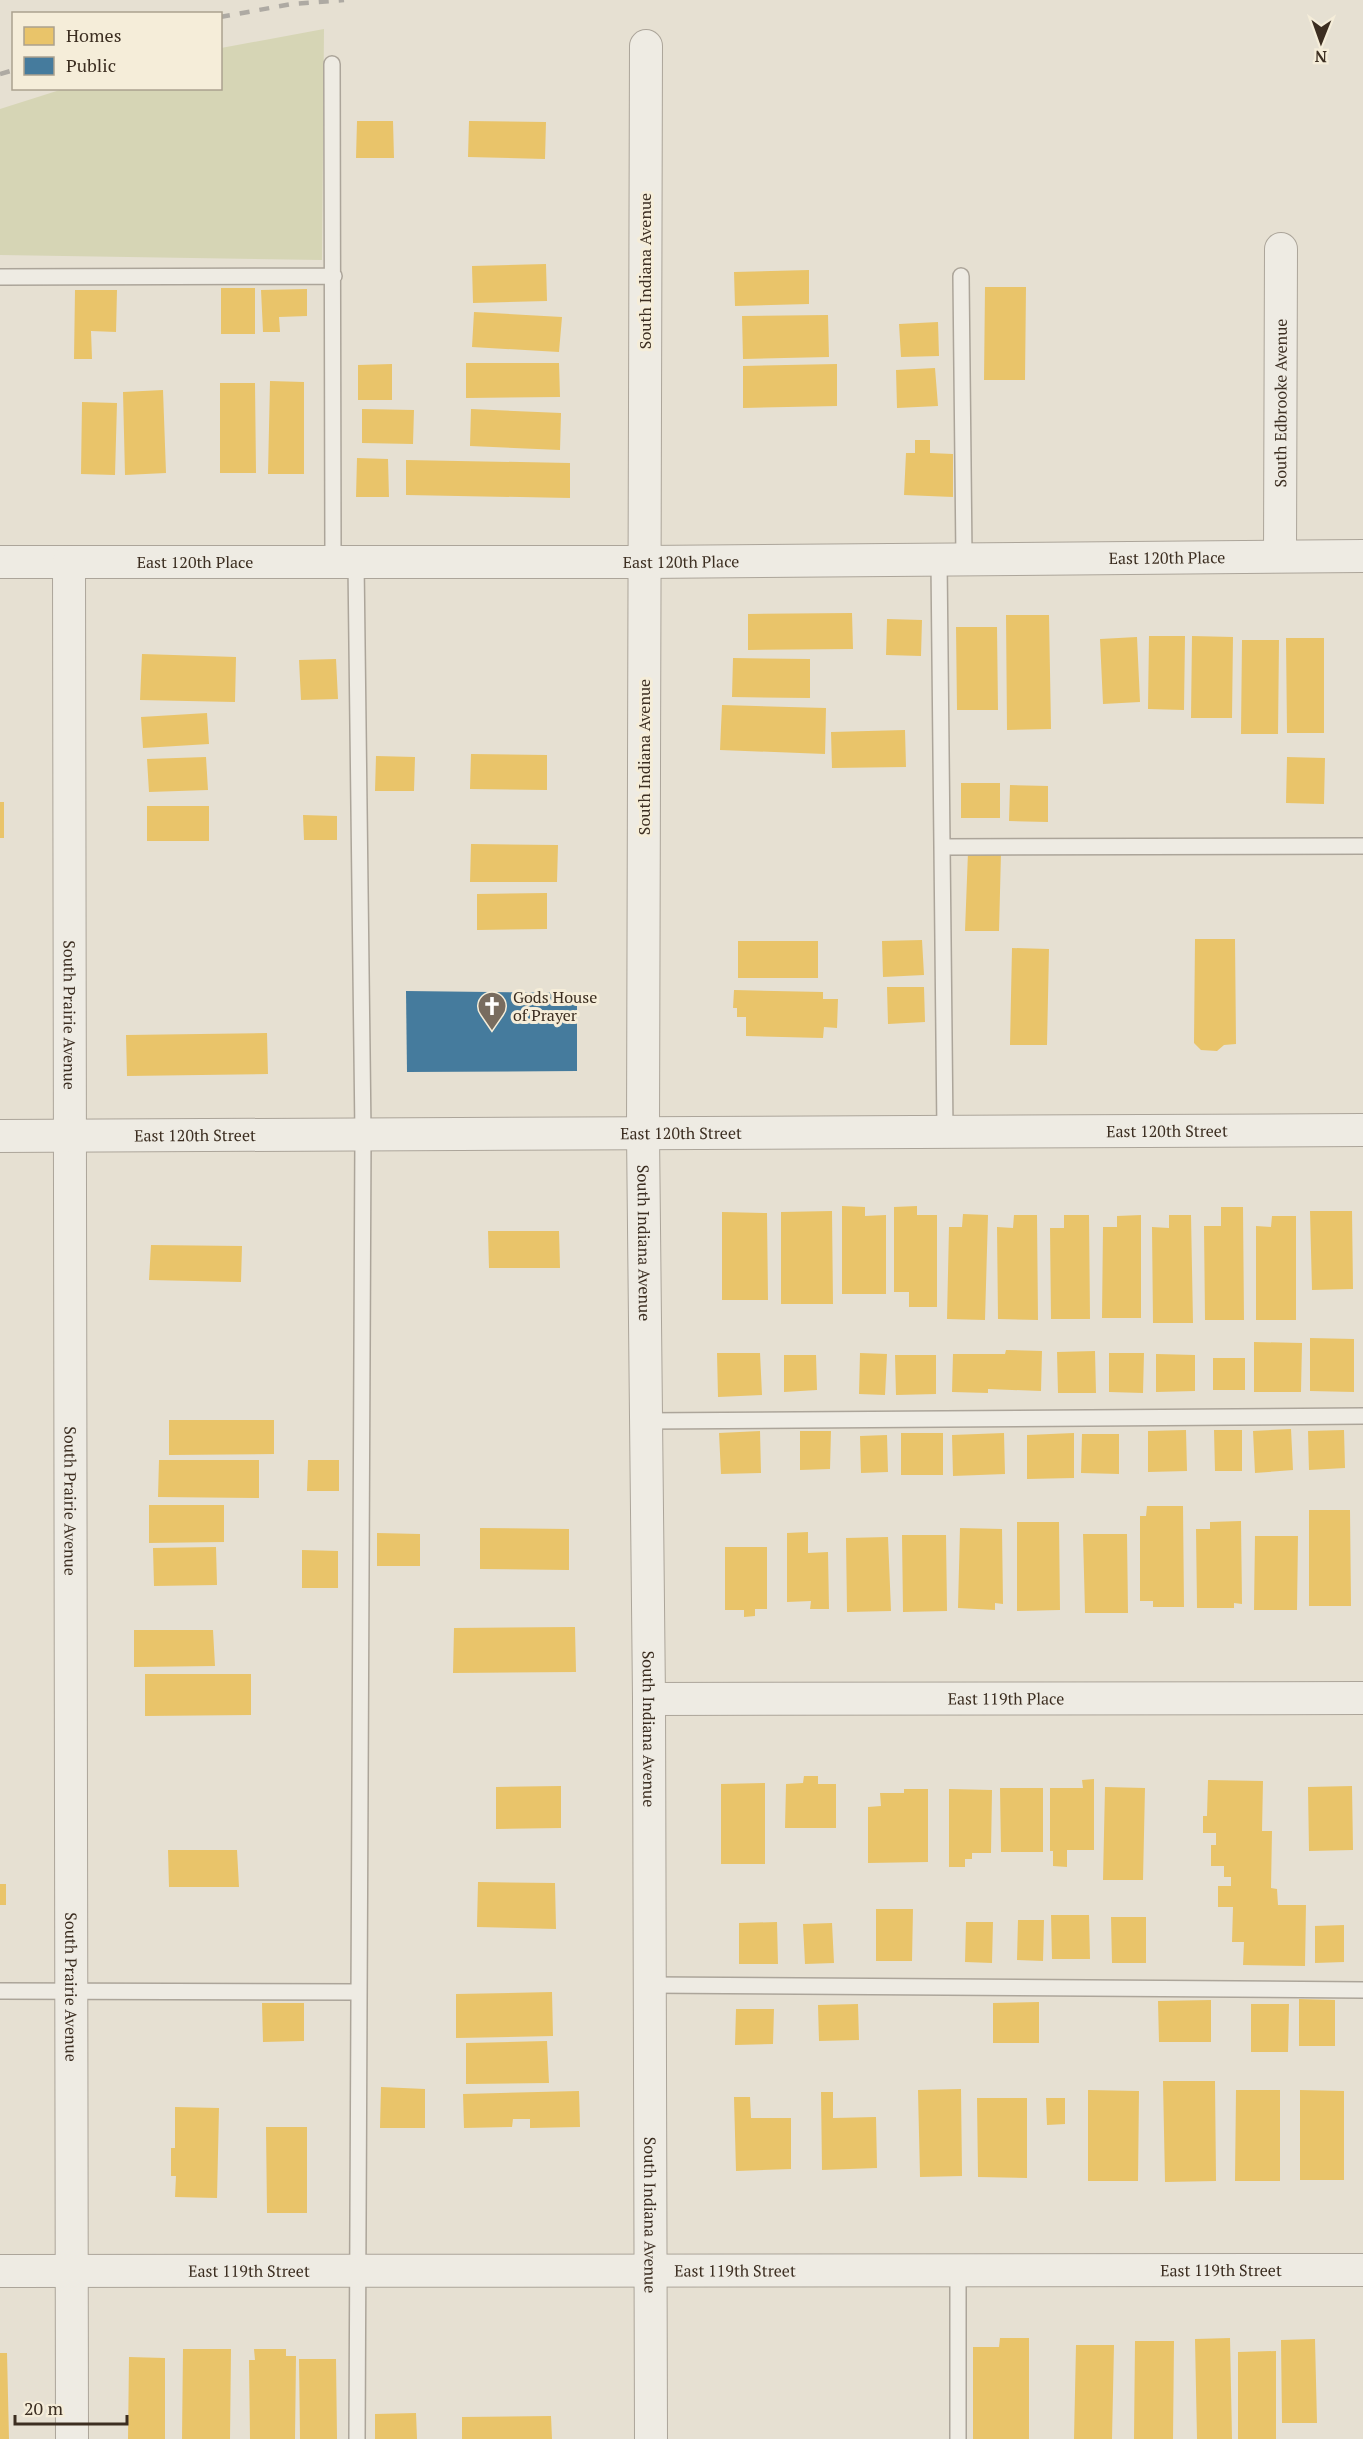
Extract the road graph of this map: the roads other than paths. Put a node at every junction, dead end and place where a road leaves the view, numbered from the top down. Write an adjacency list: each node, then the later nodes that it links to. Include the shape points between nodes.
1 (646, 46): 13 (street, South Indiana Avenue)
2 (332, 63): 4 (lane)
3 (1281, 249): 7 (street, South Edbrooke Avenue)
4 (334, 276): 6 (lane); 12 (lane)
5 (961, 276): 9 (lane)
6 (0, 277)
7 (1280, 556): 8 (street, East 120th Place); 9 (street, East 120th Place)
8 (1363, 556)
9 (952, 559): 13 (street, East 120th Place); 15 (lane)
10 (0, 562): 11 (street, East 120th Place)
11 (69, 562): 12 (street, East 120th Place); 20 (street, South Prairie Avenue)
12 (344, 562): 13 (street, East 120th Place); 19 (lane)
13 (645, 562): 18 (street, South Indiana Avenue)
14 (1363, 846): 15 (lane)
15 (942, 847): 17 (lane)
16 (1363, 1130): 17 (street, East 120th Street)
17 (945, 1132): 18 (street, East 120th Street)
18 (643, 1133): 19 (street, East 120th Street); 23 (street, South Indiana Avenue)
19 (363, 1134): 20 (street, East 120th Street); 30 (lane)
20 (68, 1135): 21 (street, East 120th Street); 29 (street, South Prairie Avenue)
21 (0, 1136)
22 (1363, 1416): 23 (lane)
23 (646, 1420): 25 (street, South Indiana Avenue)
24 (1363, 1698): 25 (street, East 119th Place)
25 (649, 1699): 26 (street, South Indiana Avenue)
26 (650, 1985): 27 (lane); 36 (street, South Indiana Avenue)
27 (1363, 1990)
28 (0, 1991): 29 (lane)
29 (71, 1992): 30 (lane); 34 (street, South Prairie Avenue)
30 (359, 1992): 35 (lane)
31 (958, 2270): 32 (street, East 119th Street); 36 (street, East 119th Street); 40 (lane)
32 (1363, 2270)
33 (0, 2271): 34 (street, East 119th Street)
34 (72, 2271): 35 (street, East 119th Street); 37 (street, South Prairie Avenue)
35 (357, 2271): 36 (street, East 119th Street); 38 (lane)
36 (651, 2271): 39 (street, South Indiana Avenue)
37 (72, 2439)
38 (357, 2439)
39 (651, 2439)
40 (958, 2439)

